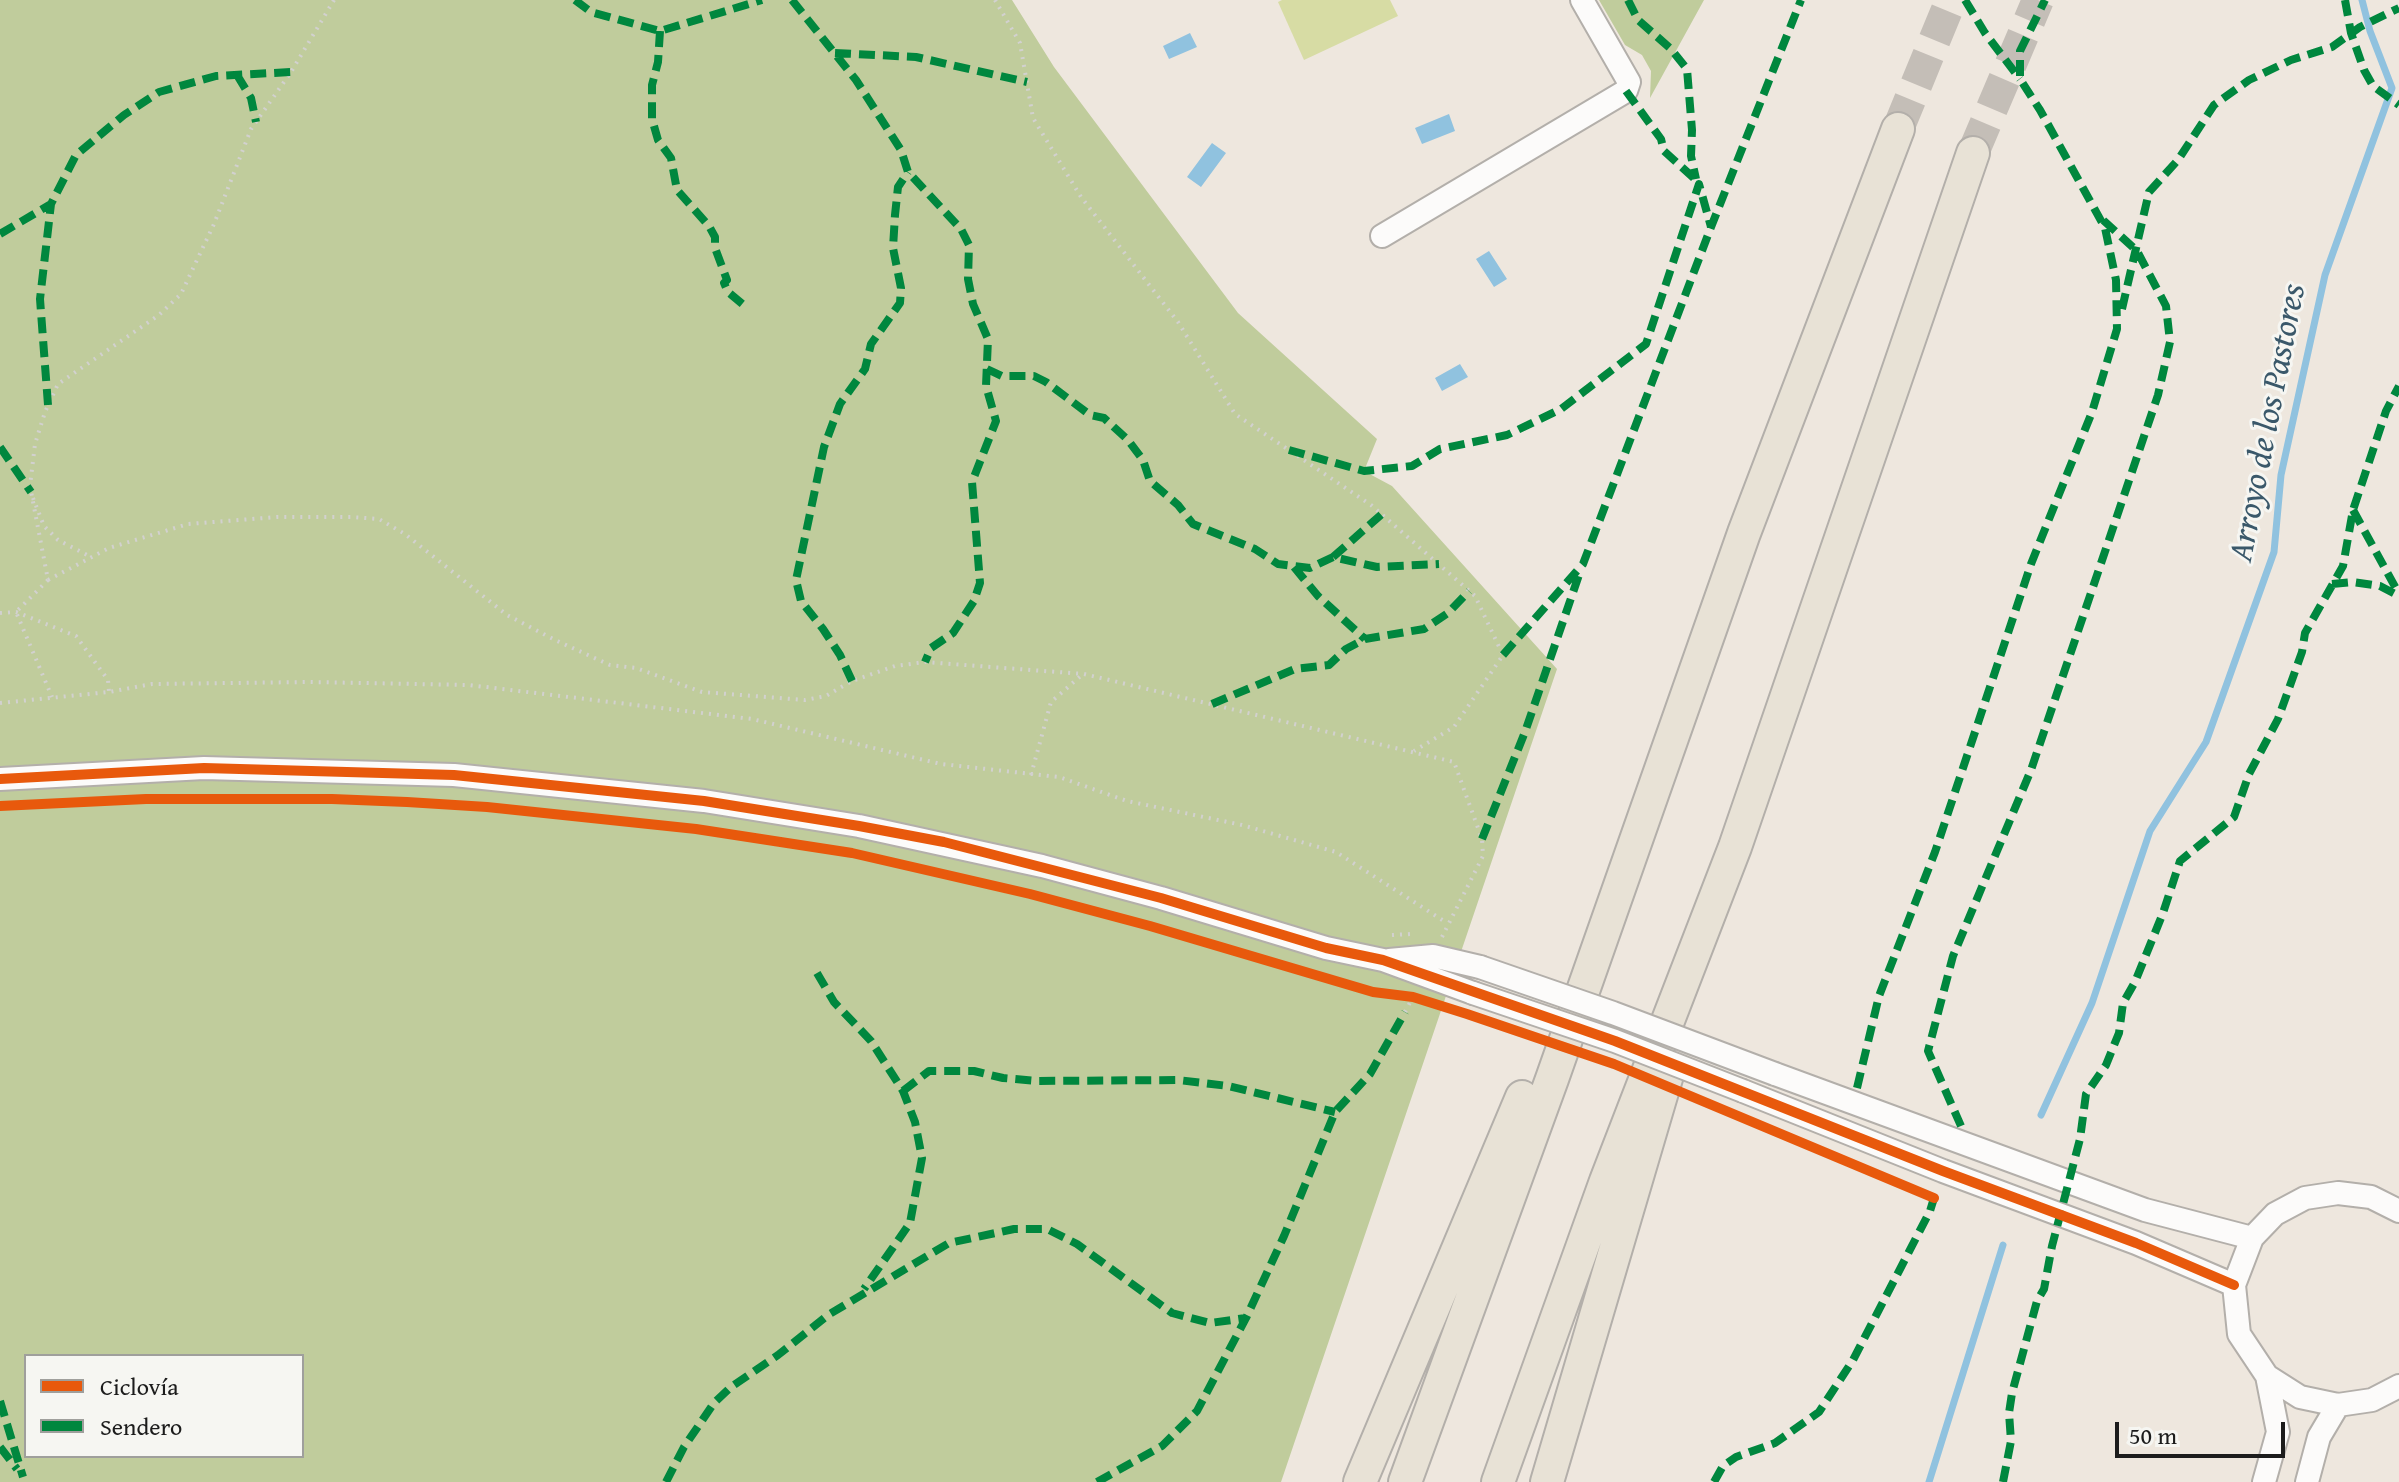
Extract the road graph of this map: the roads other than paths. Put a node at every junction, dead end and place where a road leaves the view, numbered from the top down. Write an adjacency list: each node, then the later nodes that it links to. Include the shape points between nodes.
1 (1582, 0): 4 (street, via 1629,82 1626,91)
2 (1898, 129): 5 (highway)
3 (1973, 153): 7 (highway)
4 (1382, 236)
5 (1744, 533): 15 (highway, via 1682,665 1508,1134); 16 (highway)
6 (0, 779): 8 (street, via 204,768 422,774 704,801 944,842)
7 (1735, 847): 17 (highway, via 1606,1181); 18 (highway)
8 (1383, 960): 10 (street, bridge, via 1433,956 1480,967 2145,1210); 11 (street, bridge, via 1615,1041)
9 (2399, 1211): 10 (street, via 2371,1197 2338,1193 2305,1198 2275,1214)
10 (2252, 1238): 11 (street)
11 (2234, 1285): 12 (street, via 2239,1334)
12 (2267, 1376): 14 (street, via 2300,1397); 19 (street, via 2278,1432)
13 (2399, 1386): 14 (street, via 2372,1400)
14 (2338, 1405): 20 (street, via 2319,1437)
15 (1360, 1482)
16 (1405, 1482)
17 (1498, 1482)
18 (1547, 1482)
19 (2264, 1482)
20 (2307, 1482)

